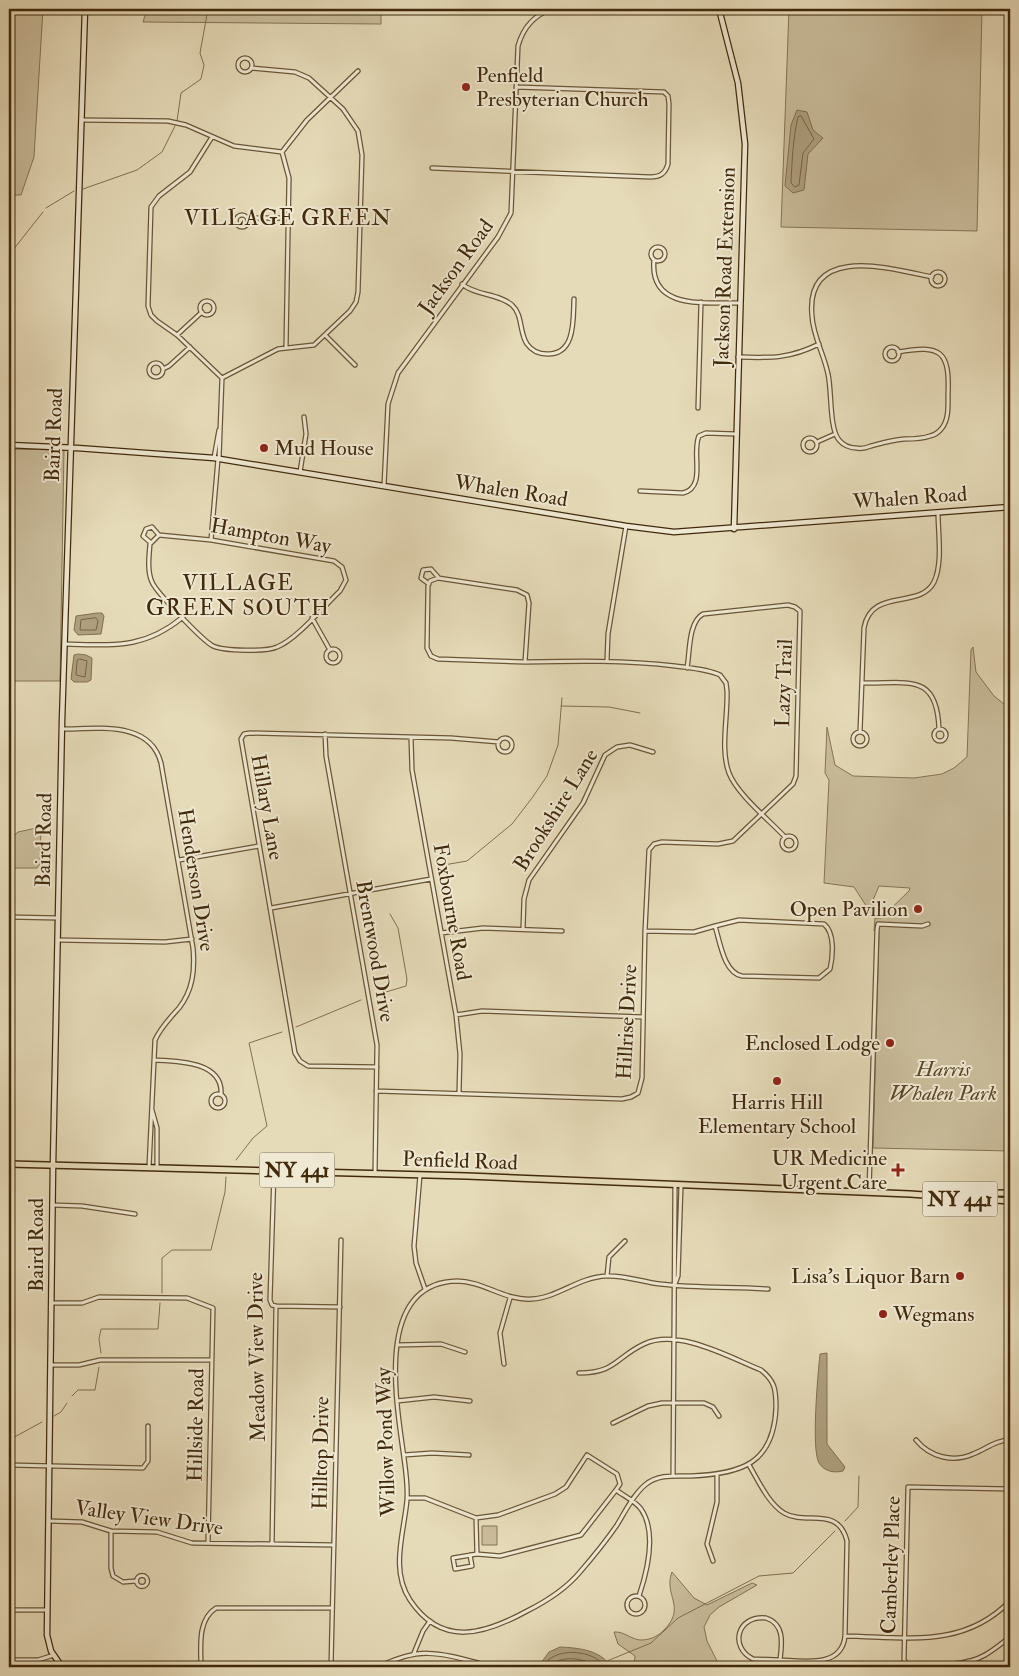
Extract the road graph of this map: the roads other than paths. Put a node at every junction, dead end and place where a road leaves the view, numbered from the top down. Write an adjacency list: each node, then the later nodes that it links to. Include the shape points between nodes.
1 (85, 9): 8 (street, Baird Road)
2 (552, 9): 6 (street, Jackson Road, via 532,20 520,39)
3 (719, 9): 20 (street, Jackson Road Extension, via 738,82 744,122)
4 (252, 68): 4 (street, via 248,58 238,63 242,71); 7 (street, via 295,72 309,78)
5 (358, 71): 7 (street)
6 (516, 87): 12 (street, Jackson Road); 12 (street, via 664,92 669,104 668,164 663,174 656,177)
7 (330, 96): 10 (street); 23 (street, via 358,131 362,155 358,297 350,311)
8 (82, 120): 9 (street, via 168,121); 38 (street, Baird Road)
9 (212, 137): 10 (street, via 242,149); 22 (street, via 190,172 159,196 152,207 149,311 156,321)
10 (282, 152): 14 (street, via 289,178)
11 (432, 168): 12 (street)
12 (513, 171): 17 (street, Jackson Road, via 511,213 498,237)
13 (248, 218): 13 (street, via 241,215 237,217 236,224 245,227); 14 (street)
14 (288, 218): 25 (street)
15 (654, 260): 15 (street, via 664,258 660,248 651,252); 19 (street, via 655,278 667,294 678,300)
16 (932, 277): 16 (street, via 939,272 945,280 937,285); 24 (street, via 863,266 830,270 819,281 812,301 813,325)
17 (462, 284): 18 (street, via 469,290 502,299 513,306 524,340 530,348 541,353 561,350 570,340); 41 (street, Jackson Road, via 395,380 388,404)
18 (574, 299)
19 (701, 302): 20 (street); 32 (street)
20 (740, 302): 28 (street, Jackson Road Extension)
21 (202, 312): 21 (street, via 203,302 212,304 210,314); 22 (street)
22 (176, 335): 26 (street)
23 (326, 336): 25 (street, via 310,347); 29 (street)
24 (819, 344): 28 (street, via 783,357); 35 (street, via 831,388)
25 (286, 347): 31 (street)
26 (190, 348): 30 (street); 31 (street)
27 (898, 352): 27 (street, via 890,347 885,356 888,360 895,360); 35 (street, via 925,348 938,352 946,360 949,372 948,413 942,428 930,437 894,440 858,449 845,445)
28 (738, 357): 34 (street, Jackson Road Extension)
29 (355, 365)
30 (163, 369): 30 (street, via 153,364 149,372 158,377)
31 (222, 378): 39 (street)
32 (698, 408)
33 (304, 418): 40 (street, via 306,434)
34 (736, 434): 42 (street, via 706,433 699,436 696,480 688,491); 46 (street, Jackson Road Extension)
35 (835, 434): 36 (street)
36 (817, 442): 36 (street, via 808,438 803,443 804,448 812,452)
37 (9, 446): 38 (street, Whalen Road)
38 (70, 447): 39 (street, Whalen Road); 54 (street, Baird Road)
39 (217, 459): 40 (street, Whalen Road); 48 (street)
40 (300, 472): 41 (street, Whalen Road)
41 (384, 486): 45 (street, Whalen Road)
42 (640, 491)
43 (1010, 507): 44 (street, Whalen Road)
44 (938, 512): 46 (street, Whalen Road); 59 (street, via 938,568 934,582 926,592 885,603 868,615 864,628)
45 (626, 526): 46 (street, Whalen Road, via 683,532); 56 (street, via 608,634)
46 (734, 529)
47 (159, 535): 48 (street, Hampton Way); 49 (street); 49 (street, Hampton Way, via 152,527 146,529 144,536)
48 (211, 540): 53 (street, Hampton Way, via 339,564 346,575 344,584)
49 (151, 543): 52 (street, Hampton Way, via 149,571 152,583)
50 (438, 578): 51 (street); 51 (street, via 431,569 423,570 421,578); 57 (street, via 517,590 527,595)
51 (429, 584): 57 (street, via 427,648 432,657)
52 (183, 617): 53 (street, Hampton Way, via 214,646 251,649 282,645); 54 (street, via 155,636 131,644)
53 (312, 618): 55 (street)
54 (64, 644): 60 (street, Baird Road)
55 (330, 650): 55 (street, via 326,654 327,659 336,662 339,652)
56 (607, 661): 57 (street); 58 (street)
57 (525, 662)
58 (687, 668): 67 (street, via 716,673 724,679 728,691 726,757 729,772); 67 (street, Lazy Trail, via 693,626 699,616 788,605 800,611 795,781)
59 (863, 683): 61 (street, via 925,688 937,703); 62 (street)
60 (62, 729): 71 (street, Henderson Drive, via 131,731 153,745 162,763); 76 (street, Baird Road)
61 (940, 729)
62 (860, 732): 62 (street, via 867,740 859,746 854,737)
63 (325, 734): 64 (street, Hillary Lane); 70 (street, Hillary Lane, via 250,732 242,736); 73 (street, Brentwood Drive)
64 (411, 737): 65 (street, Hillary Lane); 72 (street, Foxbourne Road, via 412,770)
65 (500, 742): 65 (street, Hillary Lane, via 509,740 511,750 501,750)
66 (653, 752): 79 (street, Brookshire Lane, via 630,745 618,747 605,755 583,803 529,880 524,899)
67 (763, 814): 68 (street); 69 (street, Lazy Trail, via 730,843)
68 (785, 837): 68 (street, via 794,839 793,848 782,846)
69 (688, 842): 81 (street, Hillrise Drive, via 657,842 650,850)
70 (259, 846): 71 (street); 74 (street, Hillary Lane)
71 (178, 860): 83 (street, Henderson Drive)
72 (431, 879): 73 (street); 82 (street, Foxbourne Road)
73 (350, 893): 74 (street); 88 (street, Brentwood Drive, via 376,1037)
74 (270, 908): 88 (street, Hillary Lane, via 297,1058 308,1066)
75 (9, 917): 76 (street)
76 (59, 918): 84 (street, Baird Road)
77 (928, 924): 101 (street, via 878,924)
78 (715, 926): 78 (street, via 739,920 821,923 831,932 830,969 819,978 738,975 729,968); 81 (street, via 694,932)
79 (523, 929): 80 (street); 82 (street, via 475,929)
80 (562, 931)
81 (645, 931): 86 (street, Hillrise Drive)
82 (441, 934): 85 (street, Foxbourne Road)
83 (192, 938): 84 (street, via 165,942); 87 (street, Henderson Drive, via 192,984 181,1005 158,1033)
84 (58, 940): 94 (street, Baird Road)
85 (456, 1016): 86 (street, via 482,1011); 90 (street, Foxbourne Road, via 460,1054)
86 (643, 1016): 90 (street, Hillrise Drive, via 642,1082 638,1093 631,1097)
87 (154, 1060): 91 (street, via 206,1068 220,1083); 92 (street, Henderson Drive)
88 (377, 1067): 89 (street, Brentwood Drive)
89 (376, 1091): 90 (street, Hillrise Drive); 98 (street, Brentwood Drive)
90 (459, 1093)
91 (221, 1095): 91 (street, via 212,1097 214,1107 224,1105)
92 (152, 1107): 95 (street, Henderson Drive); 96 (street, Henderson Drive, via 157,1128)
93 (9, 1164): 94 (main road, Penfield Road / NY 441)
94 (53, 1165): 95 (main road, Penfield Road / NY 441); 105 (street, Baird Road)
95 (149, 1167): 96 (main road, Penfield Road / NY 441)
96 (157, 1167): 97 (main road, Penfield Road / NY 441)
97 (274, 1170): 98 (main road, Penfield Road / NY 441); 115 (street, Meadow View Drive, via 270,1300)
98 (375, 1174): 99 (main road, Penfield Road / NY 441)
99 (420, 1175): 100 (main road, Penfield Road / NY 441); 111 (street, via 414,1246 416,1263)
100 (678, 1186): 101 (main road, Penfield Road / NY 441); 110 (street)
101 (869, 1193): 103 (main road, Penfield Road / NY 441)
102 (1010, 1193): 103 (main road, Penfield Road / NY 441)
103 (910, 1194): 104 (main road, Penfield Road / NY 441)
104 (1010, 1201)
105 (52, 1205): 106 (street); 114 (street, Baird Road)
106 (135, 1214)
107 (341, 1240): 116 (street, Hilltop Drive)
108 (625, 1241): 109 (street, via 609,1257)
109 (607, 1276): 110 (street); 113 (street, via 576,1282 538,1299)
110 (675, 1284): 112 (street); 117 (street)
111 (426, 1289): 113 (street, via 461,1281); 118 (street, Willow Pond Way, via 406,1310)
112 (768, 1289)
113 (510, 1298): 121 (street, via 500,1333)
114 (52, 1303): 120 (street, Hillside Road, via 82,1303 99,1297 187,1298 213,1308); 122 (street, Baird Road)
115 (276, 1306): 116 (street); 147 (street, Meadow View Drive)
116 (340, 1307): 148 (street, Hilltop Drive)
117 (675, 1340): 123 (street, via 649,1342 610,1368); 126 (street); 135 (street, via 698,1345 761,1370 773,1383 776,1408 772,1435 758,1458)
118 (397, 1345): 119 (street, via 441,1344); 124 (street, Willow Pond Way)
119 (465, 1352)
120 (212, 1360): 122 (street, via 100,1360 79,1365); 146 (street, Hillside Road)
121 (504, 1364)
122 (51, 1365): 136 (street, Baird Road)
123 (579, 1373)
124 (397, 1400): 125 (street, via 434,1397); 132 (street, Willow Pond Way)
125 (470, 1401)
126 (673, 1403): 127 (street, via 704,1403 713,1407); 128 (street, via 648,1406); 138 (street)
127 (719, 1416)
128 (613, 1423)
129 (148, 1426): 136 (street, via 148,1461 143,1468)
130 (916, 1440): 131 (street, via 929,1452 954,1459)
131 (1010, 1440)
132 (404, 1455): 133 (street, via 432,1452); 141 (street, Willow Pond Way)
133 (469, 1455)
134 (9, 1465): 136 (street)
135 (749, 1465): 137 (street, Willow Pond Way); 160 (street, via 774,1505 784,1513 831,1520 845,1534)
136 (50, 1466): 144 (street, Baird Road)
137 (717, 1475): 138 (street, Willow Pond Way); 151 (street, via 716,1502 707,1544)
138 (673, 1476): 142 (street, Willow Pond Way, via 647,1484)
139 (1010, 1489): 161 (street, Camberley Place, via 908,1487)
140 (616, 1490): 142 (street); 143 (street, via 620,1484 617,1474 587,1455 566,1486 555,1494 498,1515); 149 (street, via 581,1535 500,1556)
141 (407, 1498): 143 (street, via 425,1498); 159 (street, Willow Pond Way, via 399,1557 401,1578 412,1603)
142 (632, 1501): 153 (street, via 644,1514 648,1528 646,1566); 159 (street, Willow Pond Way, via 579,1574 546,1602 480,1632 449,1631)
143 (476, 1518): 149 (street)
144 (49, 1521): 145 (street, Valley View Drive, via 82,1522); 158 (street, Baird Road)
145 (111, 1531): 146 (street, Valley View Drive, via 157,1532 186,1542); 152 (street, via 113,1576 123,1582)
146 (208, 1543): 147 (street, Valley View Drive)
147 (272, 1544): 148 (street, Valley View Drive)
148 (334, 1545): 155 (street, Hilltop Drive)
149 (477, 1554): 150 (street)
150 (470, 1555): 150 (street, via 453,1558 455,1569 472,1566)
151 (713, 1561)
152 (136, 1582)
153 (639, 1596): 153 (street, via 645,1602 645,1608 633,1613 628,1609 628,1603 630,1598)
154 (1009, 1603): 156 (street); 161 (street, via 988,1620 966,1631 941,1637)
155 (332, 1608): 171 (street, via 216,1608 203,1624); 172 (street, Hilltop Drive)
156 (1010, 1609)
157 (9, 1610): 158 (street)
158 (47, 1610): 164 (street, Baird Road, via 47,1635)
159 (430, 1621): 163 (street, via 422,1631)
160 (845, 1636): 161 (street); 166 (street, via 843,1647 830,1658)
161 (904, 1637): 169 (street, Camberley Place, via 904,1660 907,1664)
162 (1010, 1637): 167 (street, Camberley Place, via 984,1656)
163 (414, 1653): 168 (street); 173 (street)
164 (54, 1655): 165 (street, via 38,1660); 170 (street, Baird Road)
165 (9, 1660)
166 (780, 1660): 166 (street, via 748,1657 739,1642 743,1625 761,1617 777,1625 781,1635)
167 (968, 1661): 169 (street, Camberley Place); 174 (street)
168 (478, 1663)
169 (925, 1666)
170 (62, 1667)
171 (202, 1667)
172 (331, 1667)
173 (379, 1667)
174 (968, 1667)

